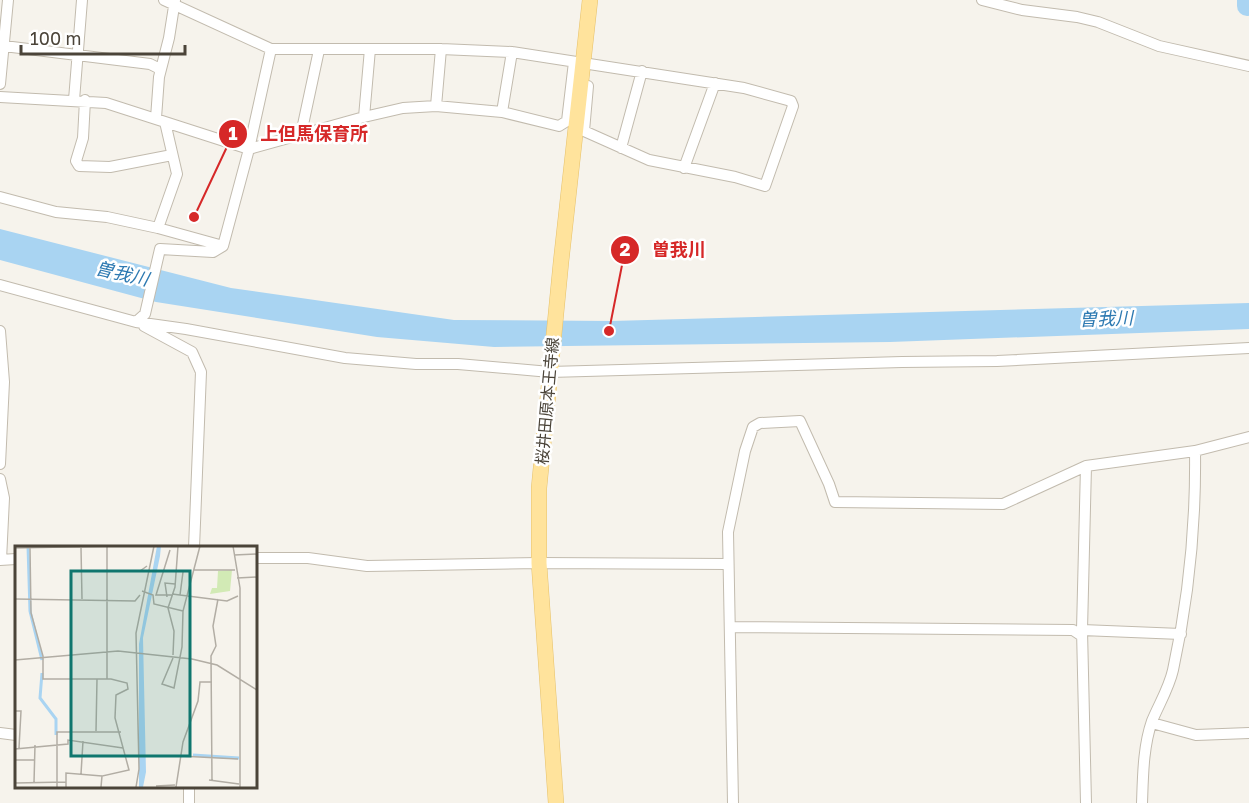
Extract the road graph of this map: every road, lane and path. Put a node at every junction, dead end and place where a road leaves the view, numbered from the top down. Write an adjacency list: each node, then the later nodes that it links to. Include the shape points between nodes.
1 (8, 0): 6 (street)
2 (82, 0): 12 (street)
3 (590, 0): 13 (main road, 桜井田原本王寺線)
4 (982, 0): 14 (street, via 1022,10 1077,16 1159,46)
5 (171, 1): 7 (street); 15 (street)
6 (4, 46): 12 (street); 18 (street)
7 (271, 49): 10 (street); 27 (street)
8 (370, 49): 9 (street); 10 (street); 23 (street)
9 (441, 49): 11 (street); 21 (street)
10 (319, 50): 25 (street)
11 (512, 52): 13 (street); 22 (street)
12 (78, 56): 15 (street, via 150,64); 20 (street)
13 (579, 63): 16 (street); 22 (street, via 567,121 559,126); 26 (street, via 589,71 584,131); 37 (main road, 桜井田原本王寺線)
14 (1249, 66)
15 (160, 69): 24 (street)
16 (642, 71): 17 (street); 26 (street)
17 (715, 83): 29 (street); 29 (street, via 744,88 791,102 793,106 765,186)
18 (0, 84)
19 (0, 97): 20 (street)
20 (80, 100): 24 (street, via 106,103); 28 (street, via 83,138 76,161 79,166 110,167)
21 (436, 106): 22 (street); 23 (street, via 403,108)
22 (502, 112)
23 (364, 117): 25 (street)
24 (160, 120): 27 (street); 28 (street)
25 (301, 134): 27 (street)
26 (621, 148): 29 (street)
27 (249, 149): 32 (street)
28 (172, 155): 31 (street, via 177,174)
29 (684, 168)
30 (0, 197): 31 (street, via 56,212)
31 (158, 228): 32 (street)
32 (223, 246): 34 (street, via 213,252 160,249)
33 (0, 285): 34 (street)
34 (140, 318): 37 (street, via 345,358); 43 (street, via 192,352 201,372)
35 (0, 331): 40 (street, via 4,382)
36 (1249, 348): 37 (street, via 997,361)
37 (551, 370): 47 (main road, 桜井田原本王寺線, via 539,488)
38 (1249, 437): 39 (street)
39 (1195, 450): 41 (street); 51 (street, via 1191,567)
40 (0, 464)
41 (1086, 466): 48 (street, via 1003,504 835,502 800,421 760,423 753,427 747,445 729,532); 50 (street)
42 (0, 479): 46 (street, via 4,498)
43 (194, 546)
44 (256, 558): 47 (street, via 308,558 367,567)
45 (15, 559): 46 (street)
46 (0, 560)
47 (540, 563): 48 (street); 56 (main road, 桜井田原本王寺線)
48 (729, 564): 49 (street)
49 (730, 627): 50 (street); 57 (street)
50 (1082, 633): 51 (street); 58 (street)
51 (1181, 634): 52 (street, via 1171,678)
52 (1152, 723): 54 (street, via 1196,735); 59 (street)
53 (0, 733): 55 (street)
54 (1249, 733)
55 (15, 735)
56 (556, 803)
57 (733, 803)
58 (1086, 803)
59 (1142, 803)

